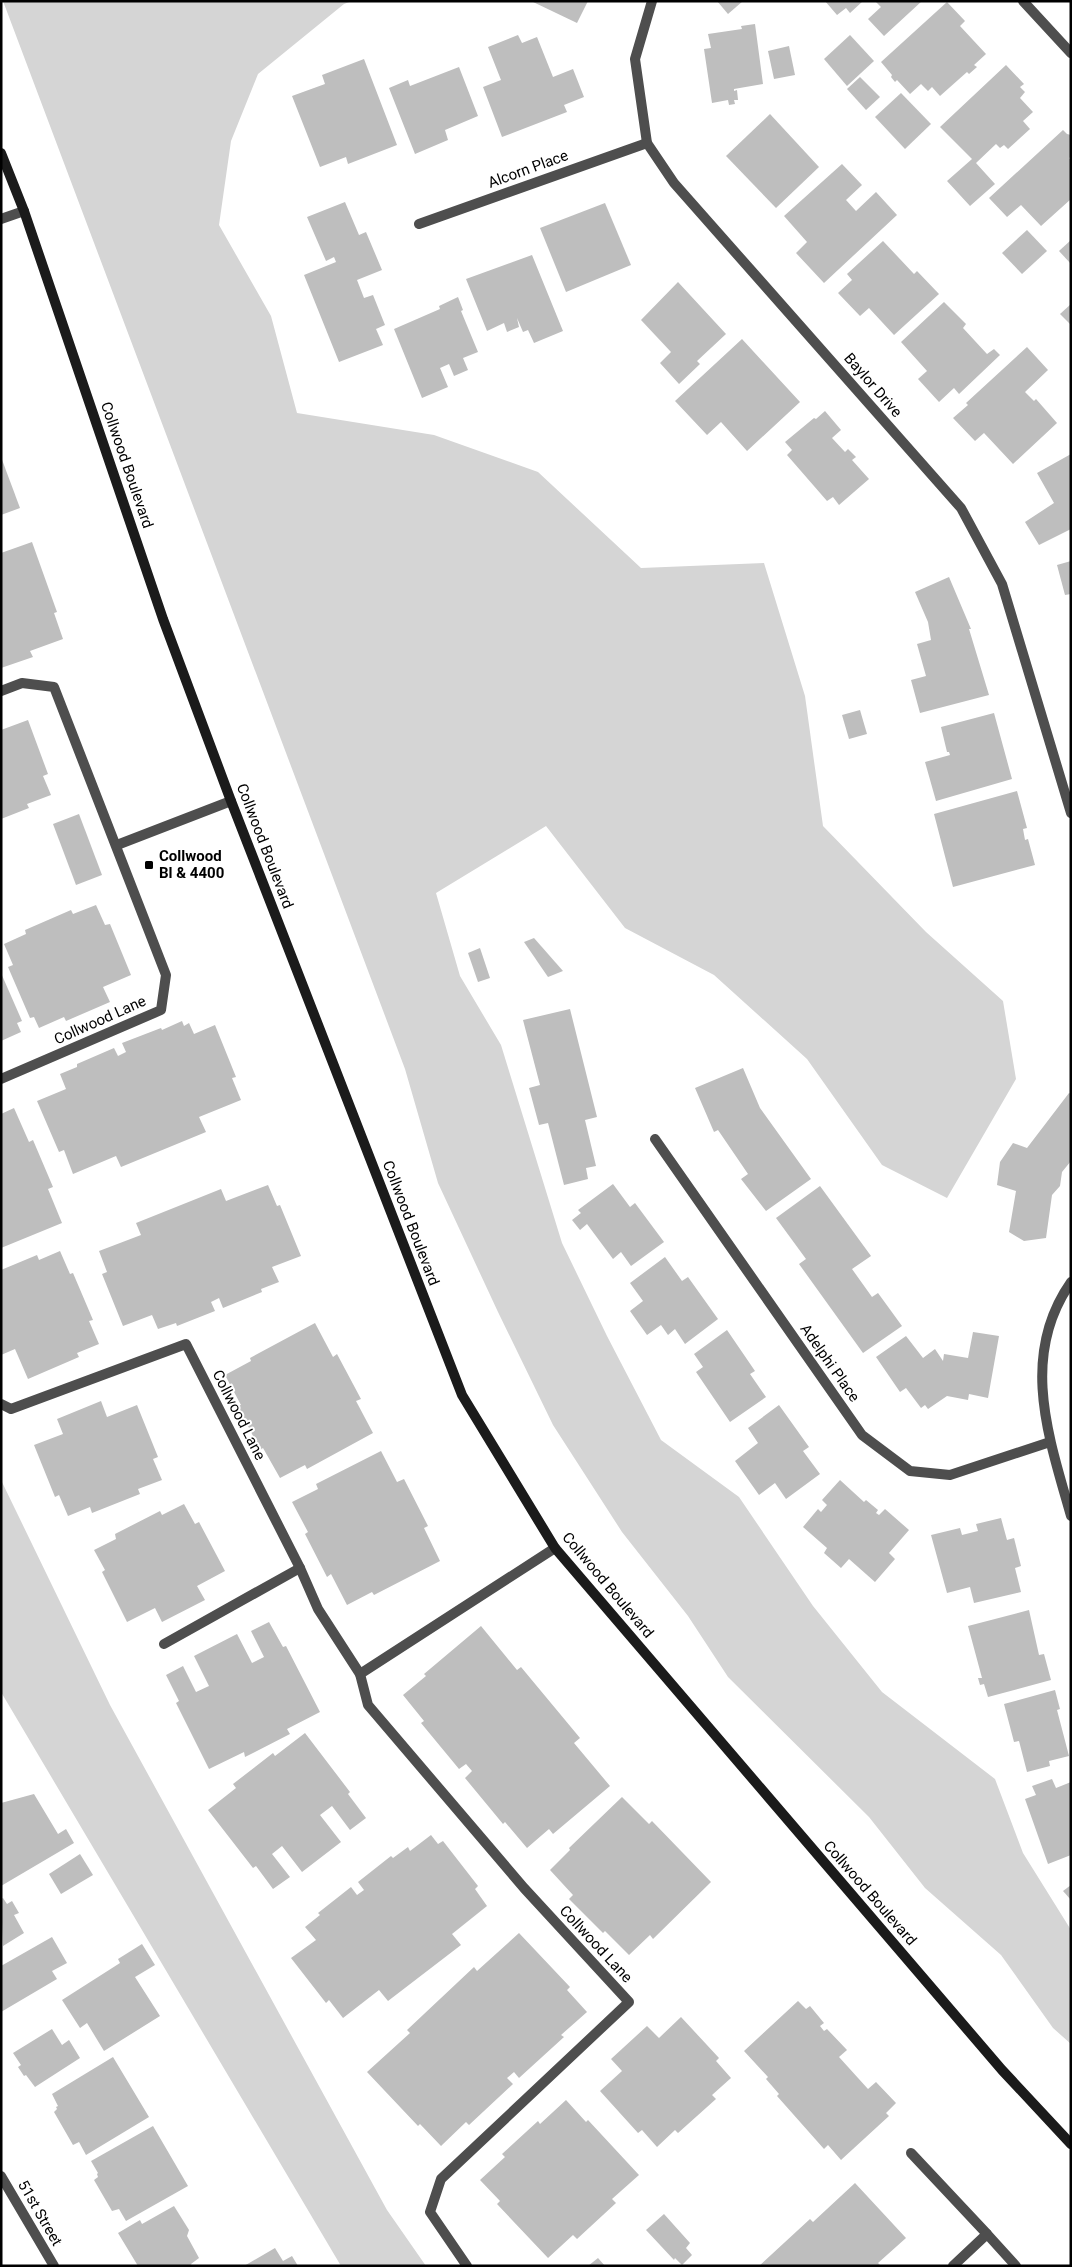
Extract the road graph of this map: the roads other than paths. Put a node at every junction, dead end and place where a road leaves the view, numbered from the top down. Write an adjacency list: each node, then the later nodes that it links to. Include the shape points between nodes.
1 (652, 1): 4 (street, Baylor Drive, via 635,58)
2 (1023, 1): 3 (street)
3 (1071, 53)
4 (648, 143): 8 (street, Alcorn Place); 11 (street, Baylor Drive, via 674,183 961,508 1002,584)
5 (1, 153): 6 (main road, Collwood Boulevard)
6 (24, 211): 7 (street); 10 (main road, Collwood Boulevard, via 164,619)
7 (1, 219)
8 (419, 224)
9 (1, 691): 12 (street, Collwood Lane, via 22,683 54,688)
10 (231, 801): 12 (street); 19 (main road, Collwood Boulevard, via 462,1395)
11 (1071, 813)
12 (116, 845): 13 (street, Collwood Lane, via 166,975 161,1010)
13 (1, 1079)
14 (655, 1138): 17 (street, Adelphi Place, via 862,1435 910,1471 950,1475)
15 (1071, 1282): 17 (street, via 1054,1315 1045,1344 1042,1394)
16 (1, 1404): 20 (street, Collwood Lane, via 11,1409 186,1344)
17 (1050, 1442): 18 (street)
18 (1071, 1516)
19 (556, 1548): 22 (street); 23 (main road, Collwood Boulevard, via 1002,2070)
20 (300, 1568): 21 (street); 22 (street, Collwood Lane, via 318,1609)
21 (164, 1644)
22 (360, 1674): 28 (street, Collwood Lane, via 368,1705 524,1888 629,2002 442,2179 430,2212)
23 (1071, 2144)
24 (911, 2153): 26 (street)
25 (1, 2176): 27 (street, 51st Street)
26 (987, 2234): 29 (street); 30 (street)
27 (54, 2266)
28 (467, 2266)
29 (953, 2266)
30 (1016, 2266)

